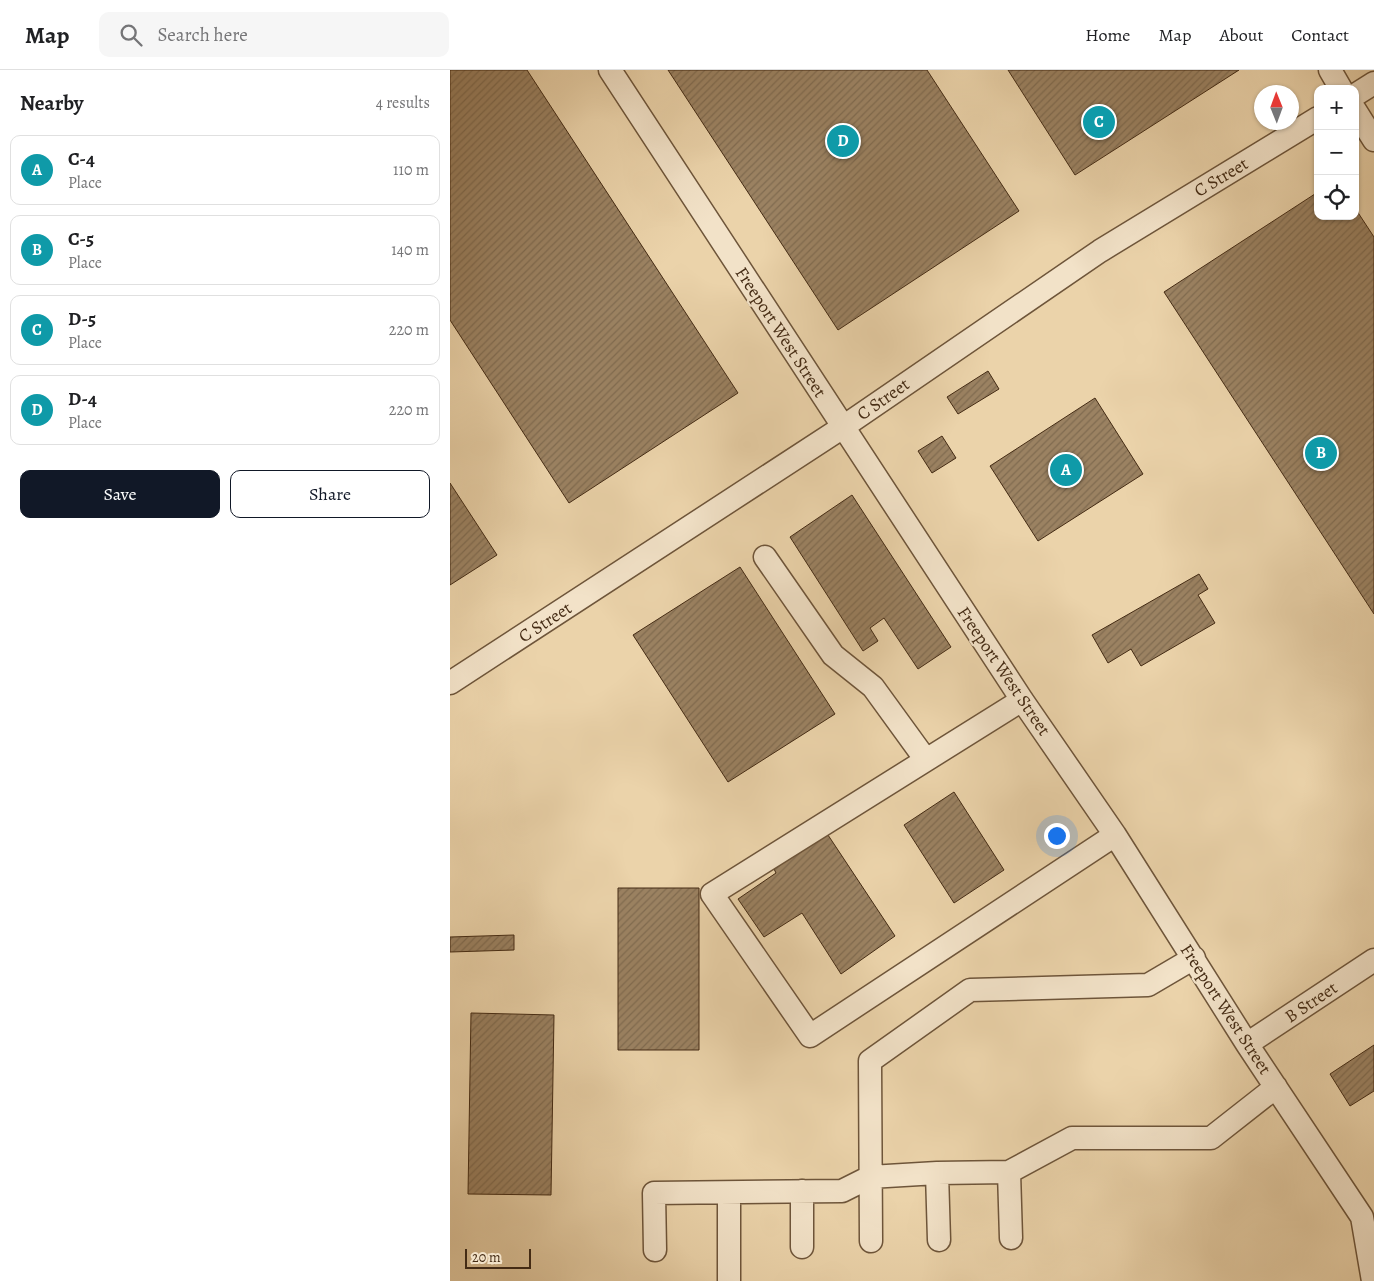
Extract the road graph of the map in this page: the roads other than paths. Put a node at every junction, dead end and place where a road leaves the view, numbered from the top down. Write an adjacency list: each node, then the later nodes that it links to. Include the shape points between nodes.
1 (610, 70): 9 (lane, Freeport West Street)
2 (1330, 70): 4 (lane)
3 (1374, 83): 5 (lane)
4 (1339, 85)
5 (1359, 92)
6 (1359, 116): 8 (lane)
7 (1314, 120): 9 (lane, C Street, via 1100,251)
8 (1374, 140)
9 (843, 427): 11 (lane, C Street); 12 (lane, Freeport West Street)
10 (765, 557): 13 (lane, via 833,655 873,687)
11 (450, 683)
12 (1022, 700): 13 (lane); 14 (lane, Freeport West Street)
13 (926, 760): 14 (lane, via 712,894 810,1036)
14 (1115, 835): 15 (lane, Freeport West Street)
15 (1194, 958): 17 (lane, Freeport West Street); 21 (lane, via 1148,985 970,990 870,1061)
16 (1374, 960): 17 (lane, B Street)
17 (1247, 1044): 18 (lane, Freeport West Street)
18 (1276, 1087): 19 (lane, via 1211,1138 1072,1138); 30 (lane, Freeport West Street, via 1362,1217)
19 (1009, 1172): 20 (lane); 24 (lane)
20 (937, 1173): 21 (lane); 25 (lane)
21 (870, 1177): 22 (lane, via 842,1191); 26 (lane)
22 (802, 1191): 23 (lane); 27 (lane)
23 (729, 1193): 28 (lane, via 654,1193); 29 (lane)
24 (1011, 1238)
25 (939, 1240)
26 (871, 1241)
27 (802, 1247)
28 (655, 1250)
29 (729, 1281)
30 (1373, 1281)

